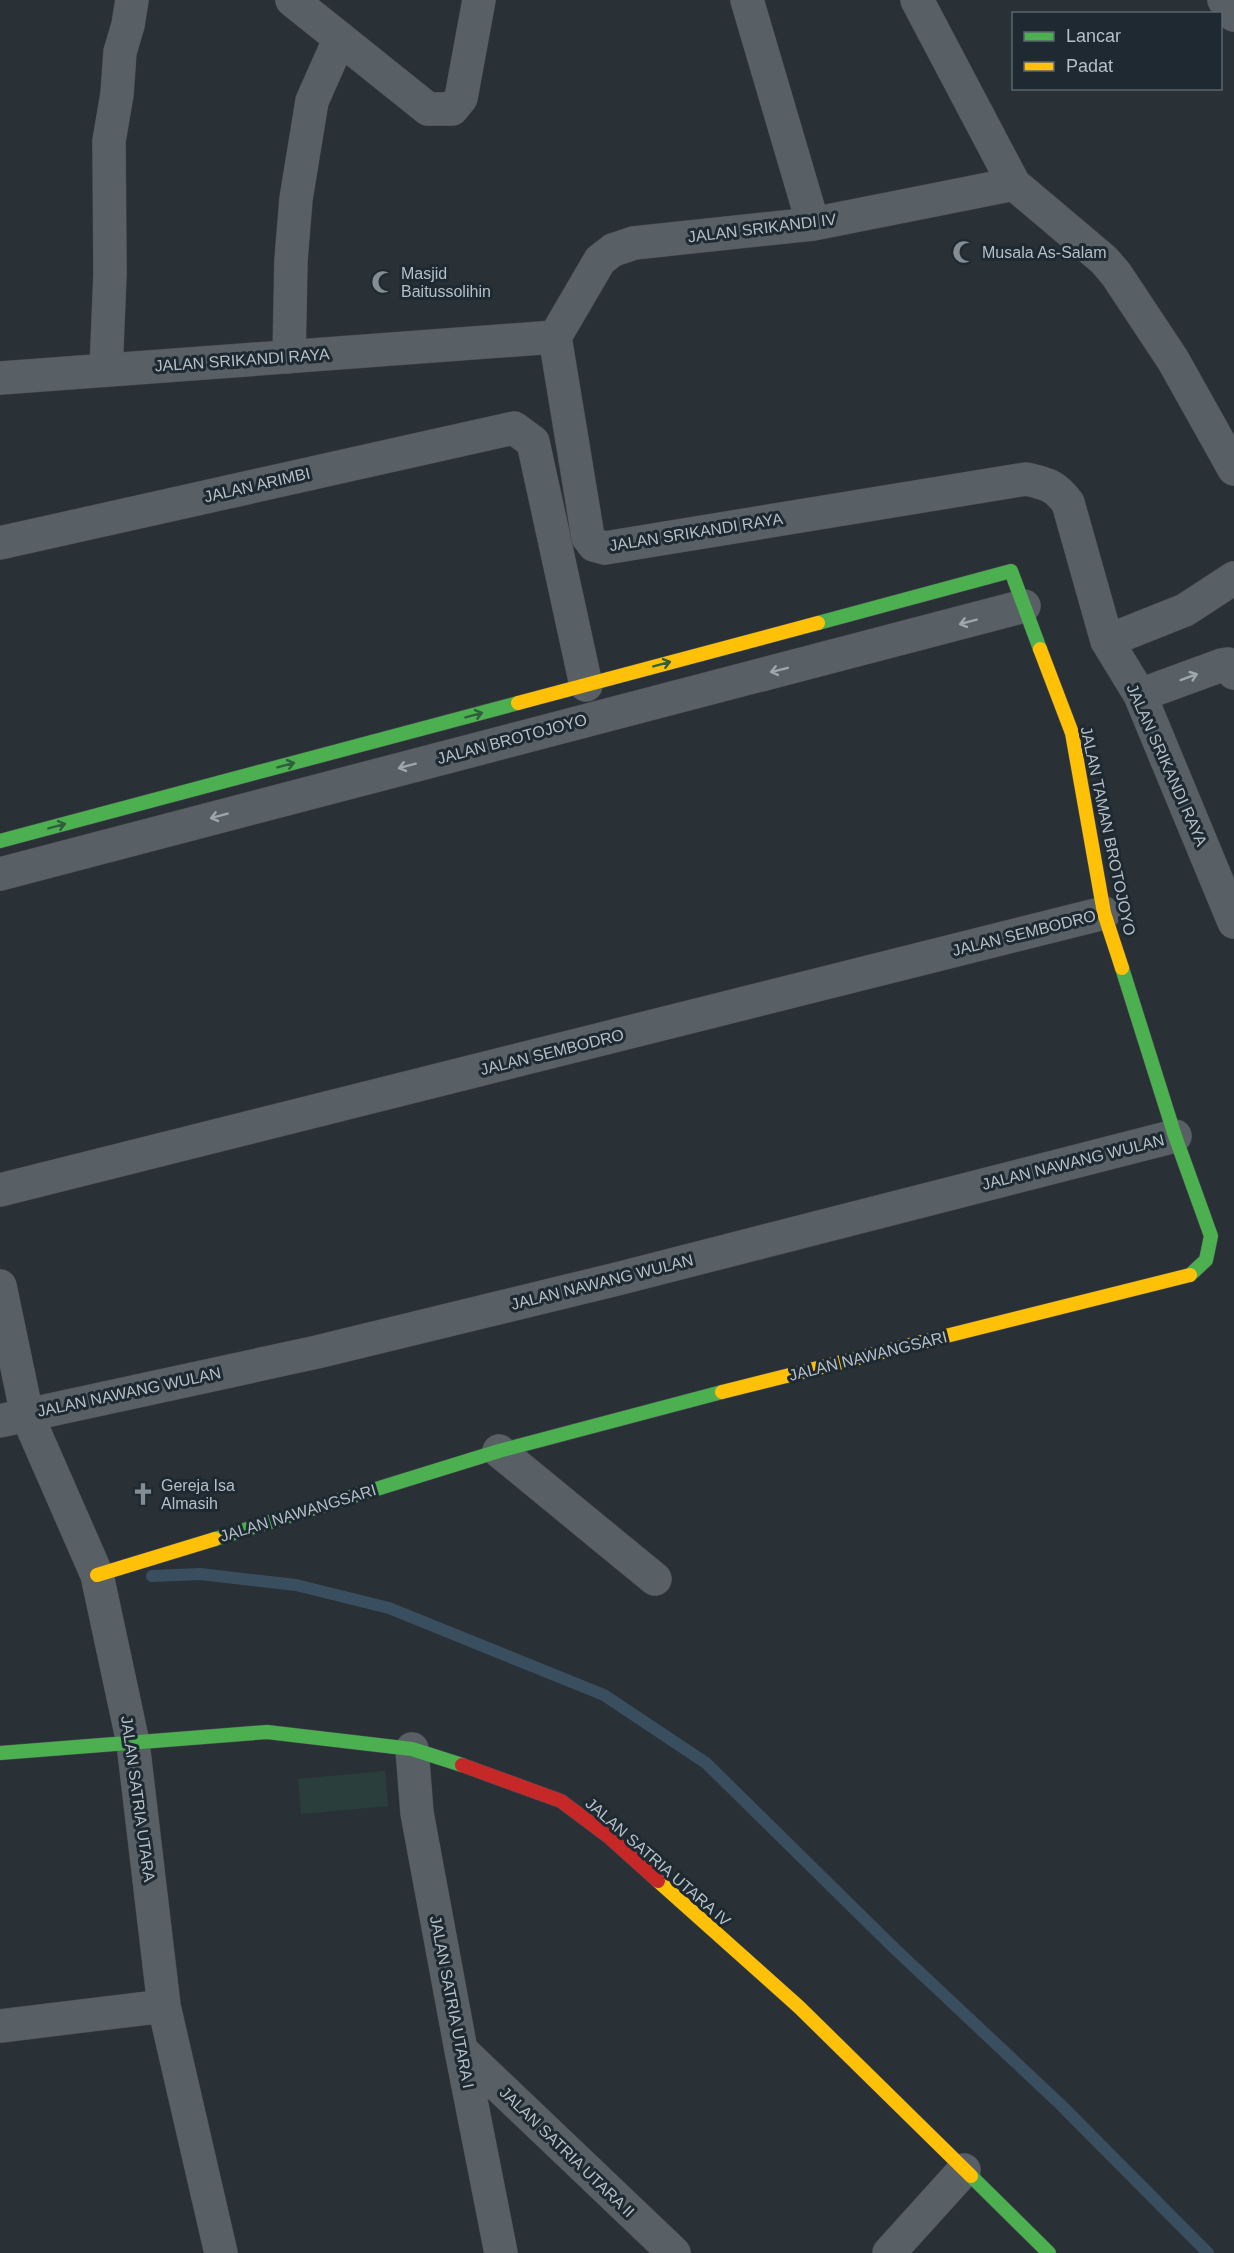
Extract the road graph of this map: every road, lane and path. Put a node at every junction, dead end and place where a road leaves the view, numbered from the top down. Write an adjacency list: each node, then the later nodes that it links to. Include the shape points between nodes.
1 (132, 0): 13 (street, via 120,52 109,141)
2 (292, 0): 8 (street)
3 (479, 0): 8 (street, via 461,98 452,109 428,109)
4 (747, 0): 10 (street)
5 (917, 0): 9 (street)
6 (1224, 0): 7 (street)
7 (1234, 15)
8 (340, 38): 12 (street, via 312,100 308,122 291,260)
9 (1014, 184): 10 (street, JALAN SRIKANDI IV); 15 (street, via 1116,274 1173,360)
10 (813, 224): 11 (street, JALAN SRIKANDI IV, via 634,243 613,250 600,261)
11 (555, 337): 12 (street, JALAN SRIKANDI RAYA); 20 (street, JALAN SRIKANDI RAYA, via 588,537 594,544 605,548 1026,479 1046,483 1068,503)
12 (289, 357): 13 (street, JALAN SRIKANDI RAYA)
13 (106, 370): 14 (street, JALAN SRIKANDI RAYA)
14 (0, 378)
15 (1234, 470)
16 (0, 543): 22 (street, JALAN ARIMBI, via 514,428 533,442)
17 (1011, 571): 19 (street, JALAN TAMAN BROTOJOYO); 22 (street, JALAN BROTOJOYO, one-way to 17)
18 (1234, 578): 20 (street, via 1185,610)
19 (1024, 606): 25 (street, JALAN BROTOJOYO, one-way to 25); 26 (street, JALAN TAMAN BROTOJOYO, via 1072,733)
20 (1107, 641): 23 (street, JALAN SRIKANDI RAYA)
21 (1234, 673): 23 (street, one-way to 21, via 1222,665 1228,664)
22 (586, 685): 24 (street, JALAN BROTOJOYO, one-way to 22)
23 (1140, 695): 27 (street, JALAN SRIKANDI RAYA)
24 (0, 841)
25 (0, 874)
26 (1104, 913): 28 (street, JALAN TAMAN BROTOJOYO); 29 (street, JALAN SEMBODRO)
27 (1234, 922)
28 (1175, 1136): 30 (street, JALAN TAMAN BROTOJOYO); 32 (street, JALAN NAWANG WULAN, via 617,1280 317,1352)
29 (0, 1190)
30 (1211, 1236): 33 (street, JALAN NAWANGSARI, via 1205,1265 1188,1276)
31 (0, 1286): 32 (street, JALAN SATRIA UTARA)
32 (13, 1418): 34 (street, JALAN SATRIA UTARA)
33 (499, 1451): 34 (street, JALAN NAWANGSARI); 35 (street)
34 (97, 1575): 36 (street, JALAN SATRIA UTARA)
35 (655, 1579)
36 (133, 1743): 37 (street, JALAN SATRIA UTARA IV, via 267,1732); 38 (street, JALAN SATRIA UTARA IV); 39 (street, JALAN SATRIA UTARA)
37 (411, 1749): 41 (street, JALAN SATRIA UTARA I, via 417,1813); 42 (street, JALAN SATRIA UTARA IV, via 561,1802 609,1837 799,2007)
38 (0, 1753)
39 (164, 2006): 40 (street); 43 (street, JALAN SATRIA UTARA)
40 (0, 2026)
41 (461, 2050): 44 (street, JALAN SATRIA UTARA I); 45 (street, JALAN SATRIA UTARA II)
42 (964, 2170): 46 (street); 47 (street, JALAN SATRIA UTARA IV)
43 (221, 2253)
44 (501, 2253)
45 (674, 2253)
46 (888, 2253)
47 (1049, 2253)

